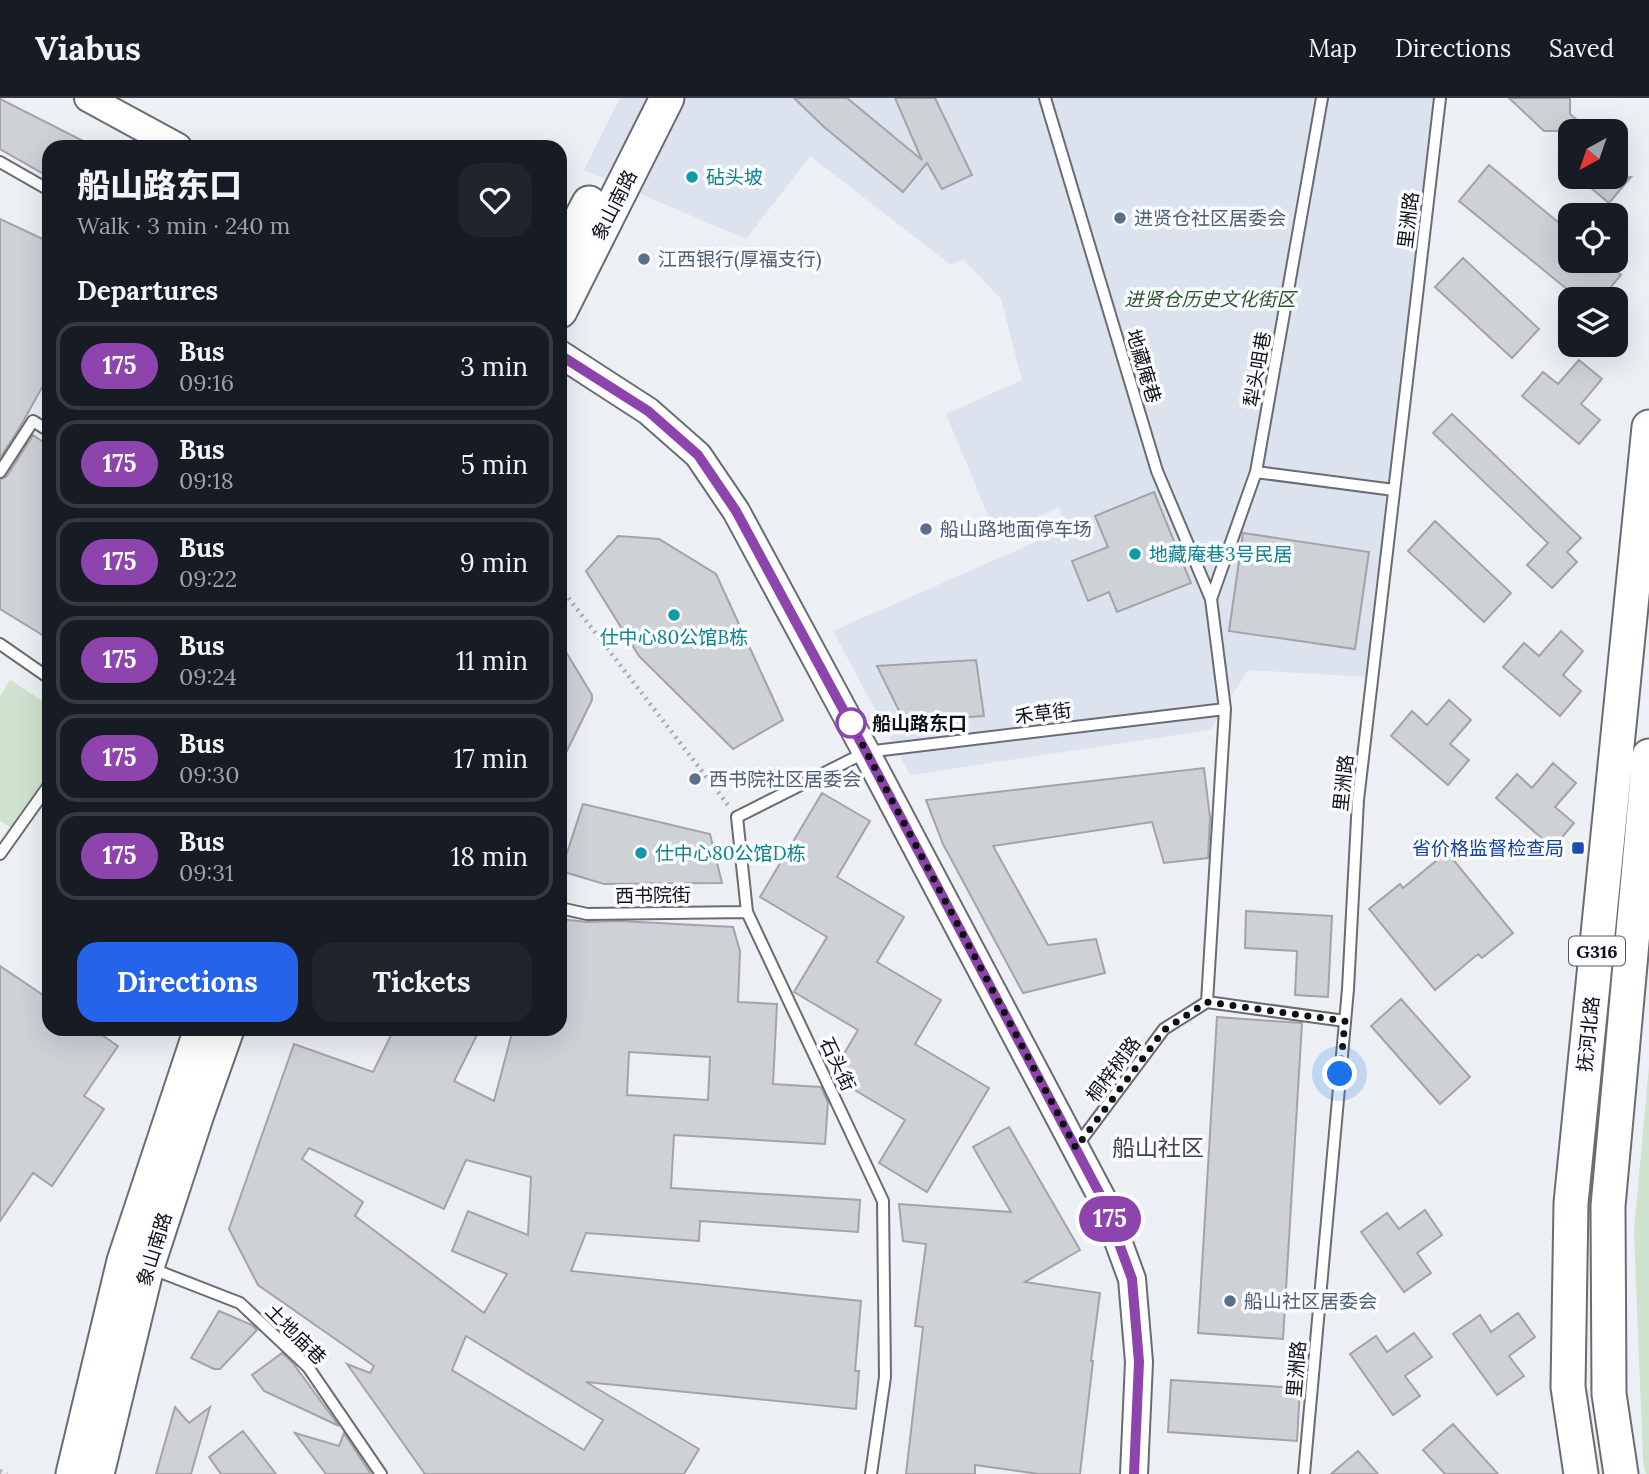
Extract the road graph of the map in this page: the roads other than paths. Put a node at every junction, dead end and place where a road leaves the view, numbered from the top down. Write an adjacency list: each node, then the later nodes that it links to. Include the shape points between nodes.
1 (88, 98): 7 (street)
2 (642, 98): 10 (main road, 象山南路)
3 (667, 98): 11 (main road, 象山南路)
4 (1045, 98): 18 (lane, 地藏庵巷, via 1157,471)
5 (1322, 98): 16 (lane, 犁头咀巷)
6 (1440, 98): 17 (lane, 里洲路)
7 (165, 140)
8 (0, 162): 9 (lane)
9 (42, 186)
10 (567, 245)
11 (567, 297)
12 (567, 359): 22 (street, via 648,411 698,455 736,511)
13 (42, 427): 15 (lane, via 33,421)
14 (1649, 428): 40 (main road, 抚河北路 / G316, via 1571,1203 1568,1387)
15 (0, 472)
16 (1256, 472): 17 (lane); 18 (lane, 犁头咀巷)
17 (1394, 491): 29 (lane, 里洲路, via 1358,800)
18 (1211, 599): 21 (lane)
19 (0, 645): 20 (lane)
20 (42, 673)
21 (1225, 709): 22 (lane, 禾草街); 28 (lane)
22 (866, 752): 27 (lane, 石头街, via 737,817); 32 (street)
23 (1649, 756): 41 (main road, 抚河北路 / G316, via 1608,1206 1609,1394)
24 (42, 795): 25 (lane)
25 (0, 854)
26 (567, 910): 27 (lane, 西书院街, via 587,914)
27 (747, 912): 37 (lane, 石头街, via 883,1201 885,1377)
28 (1207, 1002): 29 (lane); 32 (lane, 桐梓树路, via 1164,1030)
29 (1345, 1021): 39 (lane, 里洲路)
30 (199, 1036): 34 (main road, 象山南路, via 124,1261)
31 (224, 1036): 33 (main road, 象山南路)
32 (1076, 1148): 38 (street, via 1103,1200 1132,1279 1139,1362)
33 (147, 1267): 35 (main road, 象山南路); 36 (lane, 土地庙巷, via 240,1303 308,1367)
34 (73, 1474)
35 (97, 1474)
36 (381, 1474)
37 (871, 1474)
38 (1134, 1474)
39 (1304, 1474)
40 (1581, 1474)
41 (1621, 1474)

